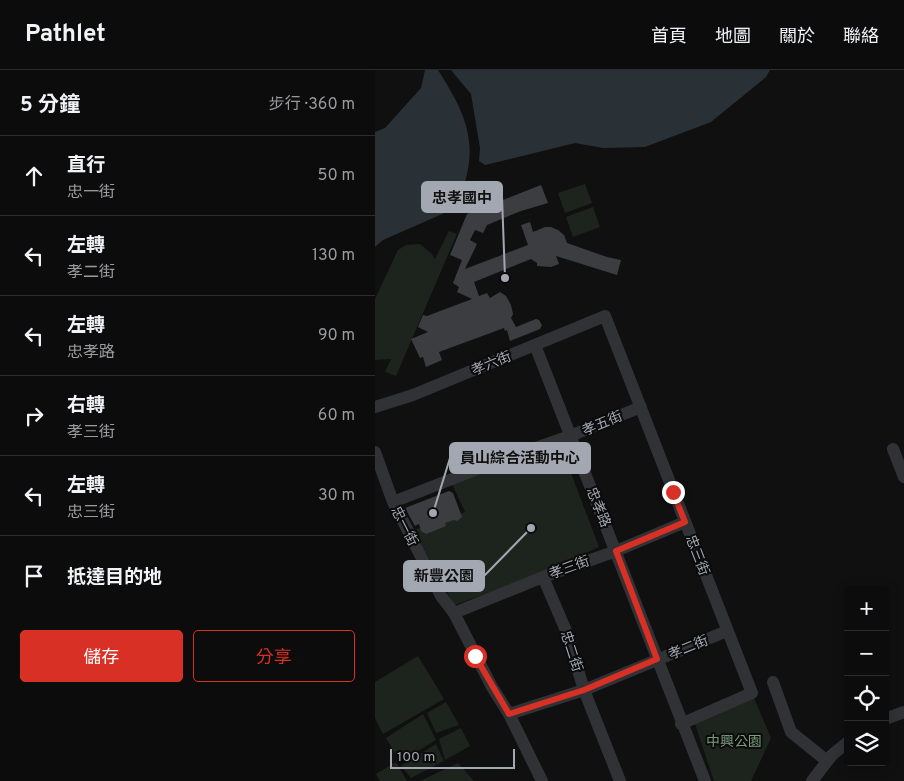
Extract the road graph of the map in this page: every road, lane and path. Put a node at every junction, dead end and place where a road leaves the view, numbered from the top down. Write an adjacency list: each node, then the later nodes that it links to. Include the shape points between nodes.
1 (605, 316): 2 (street, 孝六街); 4 (street, 忠三街)
2 (535, 345): 3 (street, 孝六街, via 413,395); 5 (street, 忠孝路)
3 (375, 407)
4 (641, 407): 5 (street, 孝五街); 10 (street, 忠三街)
5 (570, 436): 9 (street, 孝五街); 11 (street, 忠孝路)
6 (893, 449): 8 (street)
7 (375, 452): 9 (street, 忠一街)
8 (904, 477)
9 (393, 502): 13 (street, 忠一街, via 441,596)
10 (685, 522): 11 (street, 孝三街); 14 (street, 忠三街)
11 (616, 551): 12 (street, 孝三街); 15 (street, 忠孝路)
12 (543, 577): 13 (street, 孝三街); 17 (street, 忠二街, via 567,633)
13 (454, 614): 19 (street, 忠一街)
14 (727, 631): 15 (street, 孝二街); 21 (street, 忠三街, via 753,694)
15 (657, 659): 17 (street, 孝二街); 21 (street, 忠孝路)
16 (773, 682): 23 (street, via 791,732)
17 (584, 690): 19 (street, 孝二街); 25 (street, 忠二街)
18 (904, 712): 20 (street)
19 (509, 714): 24 (street, 忠一街)
20 (889, 718)
21 (681, 724): 26 (street, 忠孝路)
22 (844, 746): 23 (street)
23 (827, 761): 27 (street)
24 (541, 781)
25 (620, 781)
26 (705, 781)
27 (812, 781)

